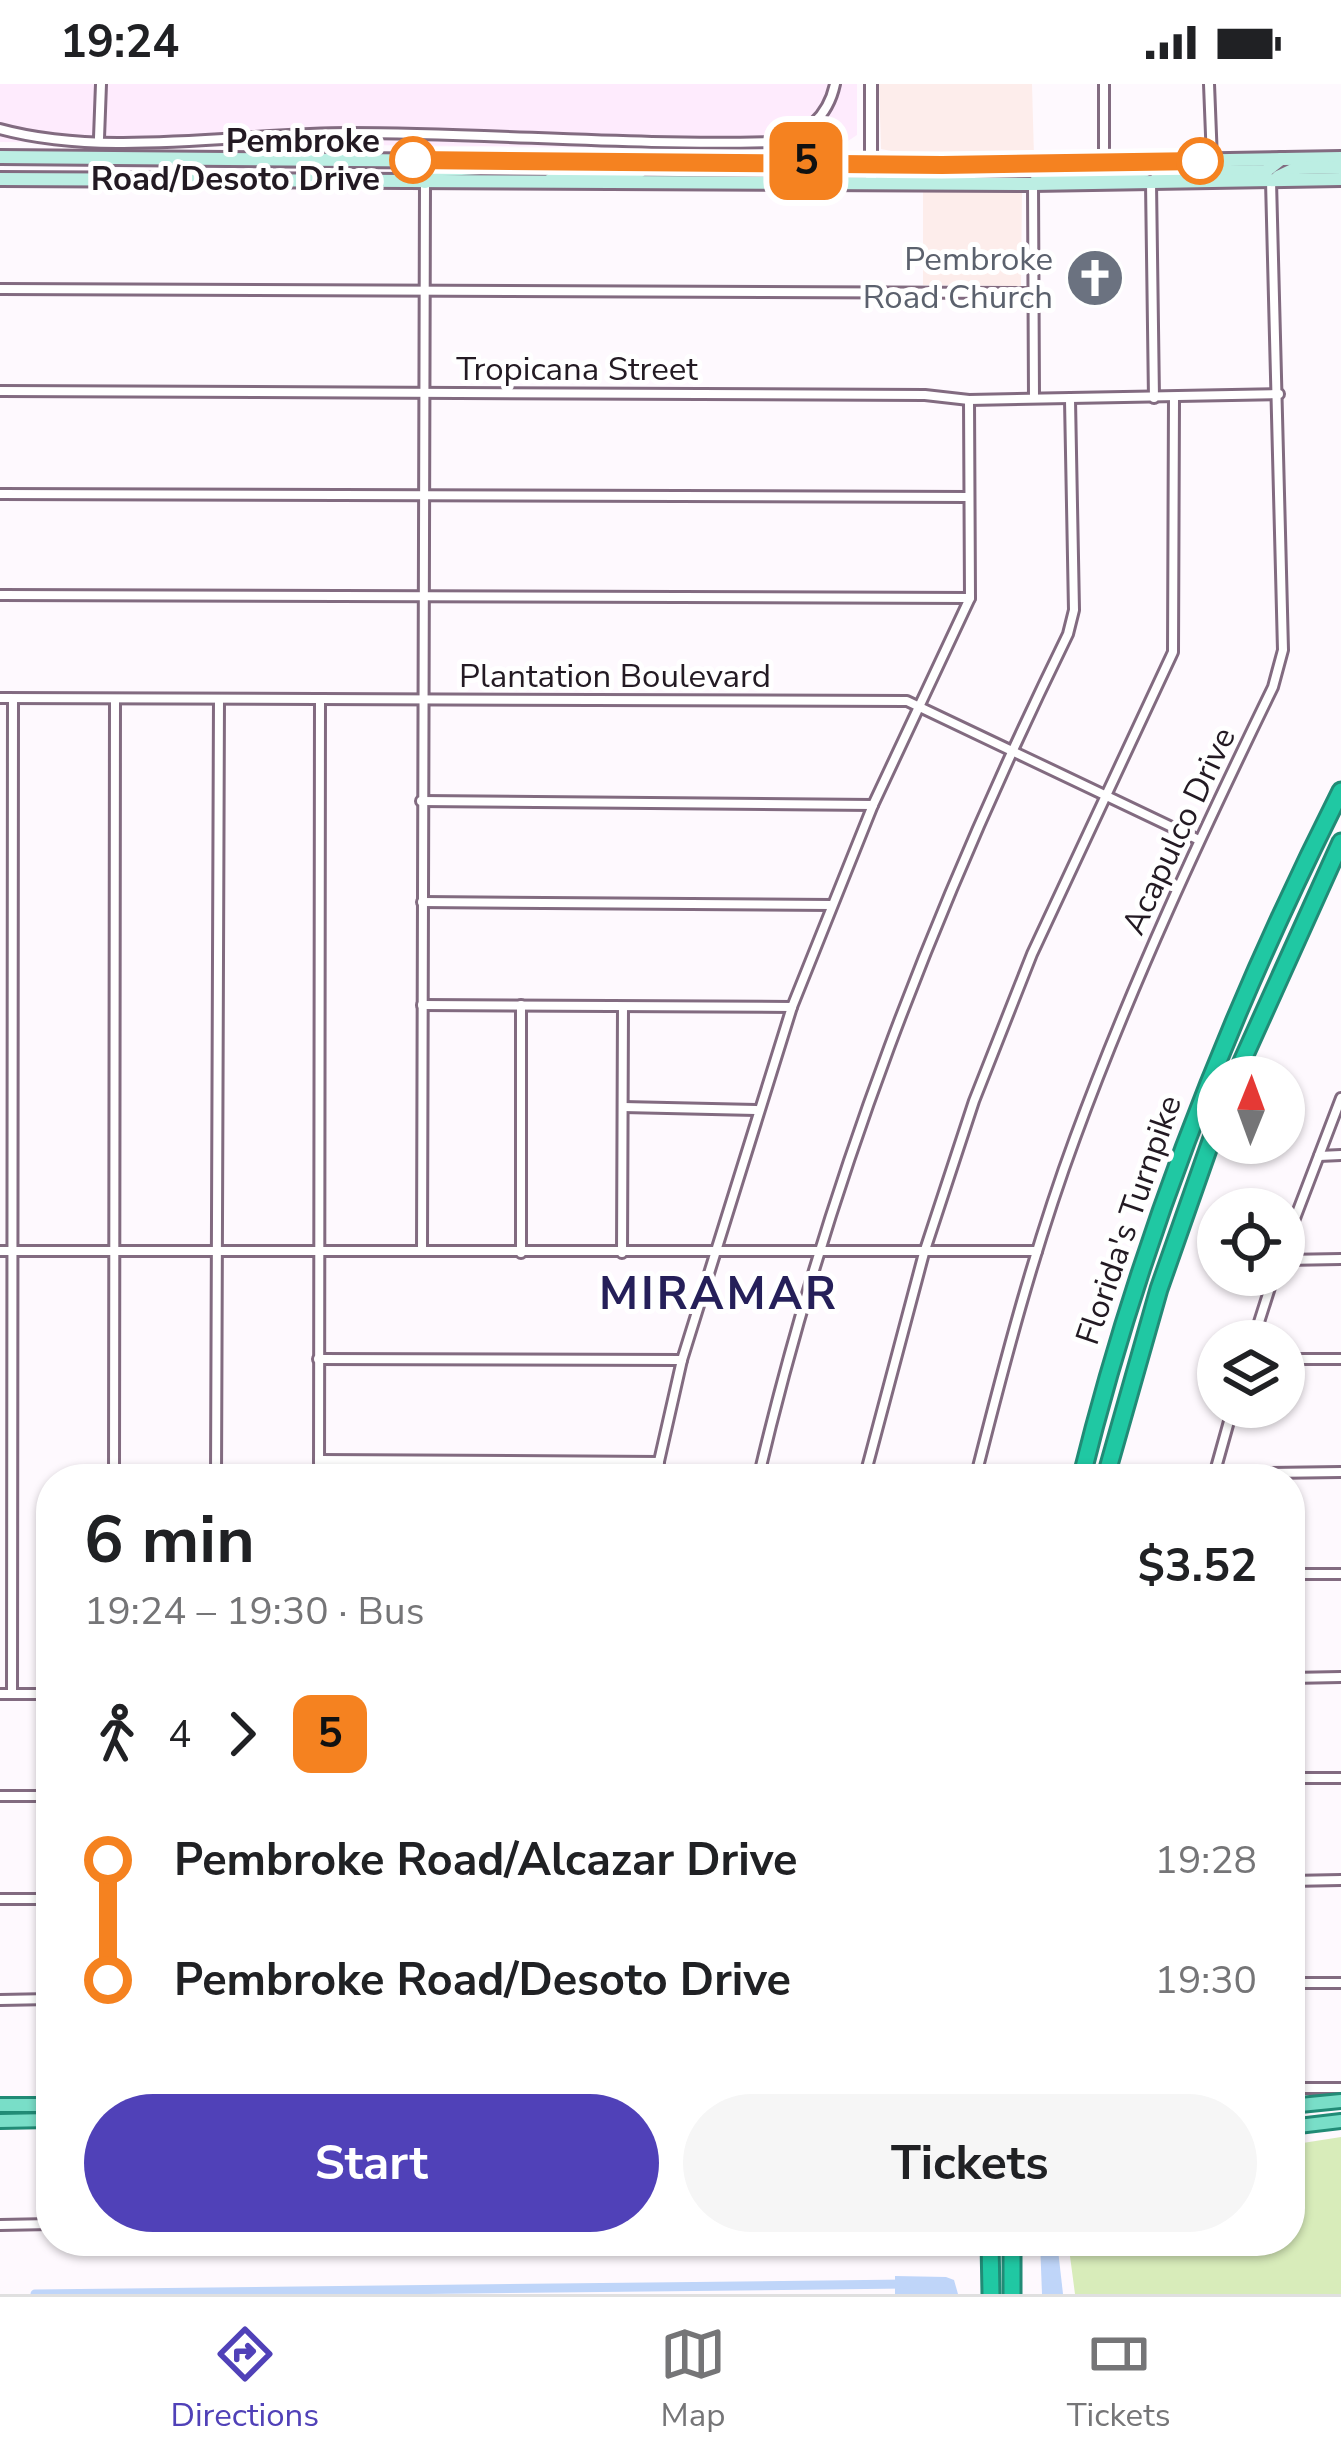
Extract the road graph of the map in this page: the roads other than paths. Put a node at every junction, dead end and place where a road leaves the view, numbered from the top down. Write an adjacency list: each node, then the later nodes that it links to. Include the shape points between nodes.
1 (101, 84): 7 (street)
2 (835, 84): 7 (street, via 809,128 760,143 344,133 244,142)
3 (871, 84): 13 (street)
4 (1104, 84): 15 (street)
5 (1210, 84): 10 (street)
6 (0, 129): 7 (street)
7 (100, 138)
8 (0, 157): 11 (main road)
9 (1282, 159): 10 (main road); 16 (main road); 23 (main road, via 1266,171 1168,173)
10 (1212, 160): 14 (main road)
11 (553, 161): 12 (main road); 21 (main road, via 442,170)
12 (651, 161): 13 (main road); 22 (main road, via 639,172 561,172)
13 (871, 161): 15 (main road); 19 (street)
14 (1160, 162): 15 (main road); 24 (main road, via 1144,171 1047,173)
15 (1104, 163)
16 (1341, 163): 20 (main road)
17 (1341, 178): 20 (main road)
18 (0, 179): 21 (main road)
19 (871, 180): 22 (main road); 24 (main road)
20 (1270, 181): 23 (main road); 30 (street, Acapulco Drive)
21 (425, 182): 22 (main road); 26 (street)
22 (548, 182)
23 (1150, 182): 24 (main road); 33 (street)
24 (1033, 184): 27 (street)
25 (0, 289): 26 (street)
26 (423, 291): 27 (street); 29 (street)
27 (1031, 293): 32 (street)
28 (0, 391): 29 (street, Tropicana Street)
29 (424, 392): 34 (street, Tropicana Street); 37 (street)
30 (1279, 394): 31 (street, Tropicana Street); 54 (street, Acapulco Drive, via 1283,650)
31 (1174, 397): 33 (street, Tropicana Street); 51 (street, via 1173,652)
32 (1034, 398): 34 (street, Tropicana Street); 35 (street, Tropicana Street)
33 (1154, 398): 35 (street, Tropicana Street)
34 (969, 400): 38 (street)
35 (1070, 400): 49 (street, via 1074,610)
36 (0, 494): 37 (street)
37 (422, 495): 38 (street); 40 (street)
38 (969, 496): 41 (street)
39 (0, 595): 40 (street)
40 (423, 597): 41 (street); 46 (street)
41 (970, 598): 48 (street)
42 (0, 698): 43 (street, Plantation Boulevard)
43 (14, 699): 44 (street, Plantation Boulevard); 71 (street)
44 (115, 699): 45 (street, Plantation Boulevard); 73 (street)
45 (219, 699): 47 (street, Plantation Boulevard); 75 (street)
46 (422, 699): 47 (street, Plantation Boulevard); 48 (street, Plantation Boulevard); 52 (street)
47 (320, 700): 76 (street)
48 (920, 706): 49 (street, Plantation Boulevard); 53 (street)
49 (1010, 752): 51 (street, Plantation Boulevard); 81 (street, via 876,1074)
50 (1341, 791): 99 (highway, Florida's Turnpike, via 1252,976 1183,1148)
51 (1104, 795): 54 (street, Plantation Boulevard); 79 (street, via 974,1101)
52 (421, 801): 53 (street); 56 (street)
53 (873, 805): 57 (street)
54 (1199, 840): 72 (street, Acapulco Drive, via 1083,1116)
55 (1341, 842): 62 (highway)
56 (422, 902): 57 (street); 58 (street)
57 (832, 905): 61 (street)
58 (421, 1005): 59 (street); 74 (street)
59 (521, 1005): 60 (street); 77 (street)
60 (623, 1007): 61 (street); 64 (street)
61 (792, 1007): 65 (street)
62 (1244, 1056)
63 (1341, 1098): 67 (street)
64 (623, 1107): 65 (street); 78 (street)
65 (756, 1110): 80 (street)
66 (1341, 1155): 67 (street)
67 (1318, 1156): 69 (street)
68 (1203, 1164): 100 (highway, Florida's Turnpike)
69 (1305, 1191)
70 (0, 1251): 71 (street)
71 (13, 1251): 73 (street); 109 (street)
72 (1037, 1251): 79 (street); 98 (street, Acapulco Drive)
73 (115, 1252): 75 (street); 93 (street)
74 (422, 1252): 76 (street); 77 (street)
75 (217, 1253): 76 (street); 94 (street)
76 (319, 1253): 84 (street)
77 (521, 1253): 78 (street)
78 (622, 1253): 80 (street)
79 (924, 1253): 81 (street); 97 (street)
80 (712, 1254): 81 (street); 86 (street)
81 (818, 1255): 96 (street)
82 (1341, 1259): 83 (street)
83 (1305, 1260)
84 (318, 1359): 86 (street); 89 (street)
85 (1341, 1359): 87 (street)
86 (682, 1360): 92 (street)
87 (1305, 1360)
88 (1227, 1428): 101 (street)
89 (319, 1460): 90 (street); 95 (street)
90 (421, 1462): 91 (street)
91 (523, 1462): 92 (street)
92 (658, 1462)
93 (114, 1464)
94 (216, 1464)
95 (319, 1464)
96 (762, 1464)
97 (868, 1464)
98 (979, 1464)
99 (1085, 1464)
100 (1109, 1464)
101 (1218, 1464)
102 (1341, 1472): 103 (street)
103 (1305, 1473)
104 (1305, 1574): 105 (street)
105 (1341, 1574)
106 (1341, 1677): 107 (street)
107 (1305, 1678)
108 (0, 1694): 109 (street)
109 (12, 1694): 110 (street)
110 (36, 1694)
111 (1305, 1778): 112 (street)
112 (1341, 1778)
113 (0, 1796): 114 (street)
114 (36, 1796)
115 (1341, 1880): 116 (street)
116 (1305, 1881)
117 (0, 1899): 118 (street)
118 (36, 1899)
119 (1305, 1983): 120 (street)
120 (1341, 1983)
121 (36, 1999): 122 (street)
122 (0, 2000)
123 (1305, 2088): 124 (street)
124 (1341, 2088)
125 (1341, 2102): 128 (main road)
126 (0, 2105): 127 (main road)
127 (36, 2105)
128 (1305, 2105)
129 (36, 2120): 130 (main road)
130 (0, 2121)
131 (1341, 2122): 132 (main road)
132 (1305, 2126)
133 (36, 2224): 134 (street)
134 (0, 2225)
135 (990, 2256): 137 (highway)
136 (1012, 2256): 138 (highway)
137 (991, 2294)
138 (1012, 2294)

